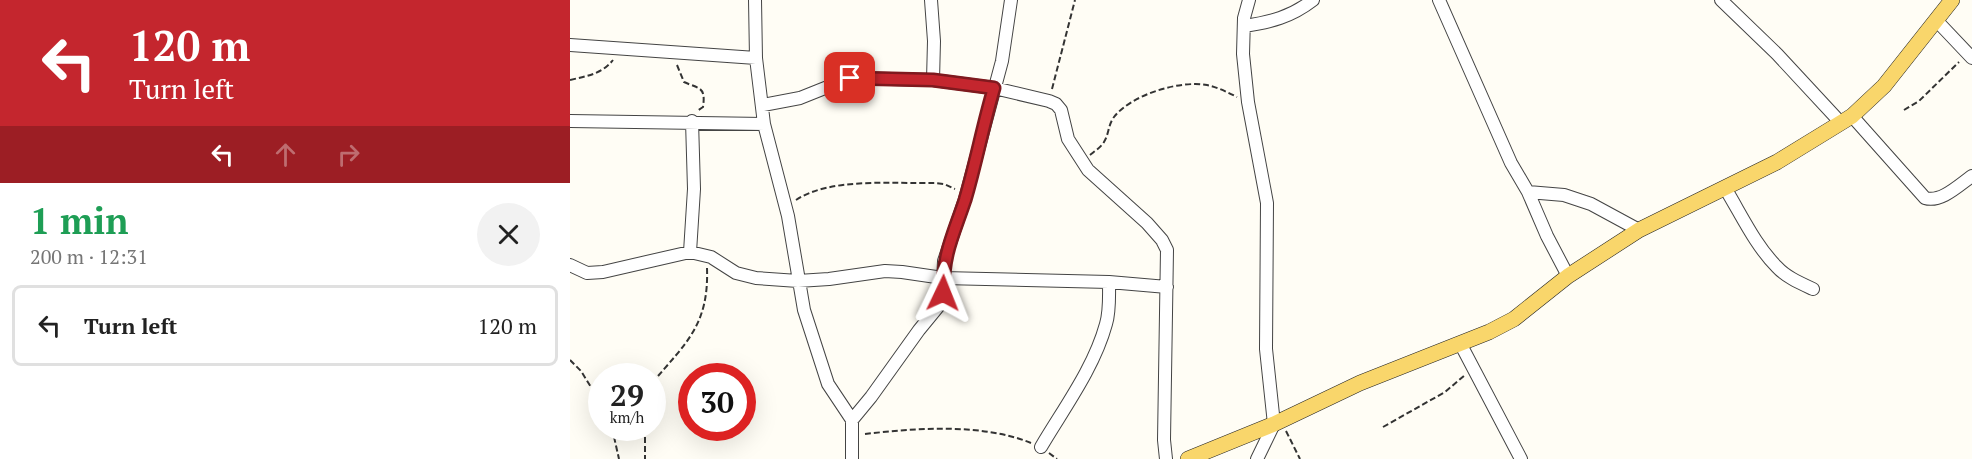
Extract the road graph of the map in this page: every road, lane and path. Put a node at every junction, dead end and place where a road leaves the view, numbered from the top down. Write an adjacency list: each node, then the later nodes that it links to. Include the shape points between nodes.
1 (755, 0): 16 (street)
2 (931, 0): 18 (street)
3 (1011, 0): 19 (street)
4 (1075, 0): 20 (path)
5 (1248, 0): 11 (street)
6 (1313, 0): 11 (street, via 1298,12)
7 (1439, 0): 31 (street, via 1511,163)
8 (1721, 0): 24 (street)
9 (1952, 0): 10 (main road)
10 (1936, 20): 15 (street); 24 (main road, via 1884,86)
11 (1244, 26): 21 (street)
12 (570, 45): 13 (street)
13 (617, 49): 14 (street); 17 (path, via 605,70)
14 (672, 51): 16 (street); 26 (path, via 684,82 699,88 704,96 703,106)
15 (1970, 56): 23 (path)
16 (756, 58): 22 (street)
17 (570, 80)
18 (933, 80): 19 (street); 22 (street, via 850,78 800,98)
19 (994, 88): 20 (street); 32 (street)
20 (1049, 100): 28 (street, via 1061,110 1068,139)
21 (1248, 102): 28 (path, via 1208,85 1169,87 1152,93 1121,109 1110,121 1105,141); 50 (street, via 1267,203 1266,349)
22 (762, 105): 27 (street)
23 (1904, 110)
24 (1846, 120): 29 (street, via 1925,198 1941,197); 30 (main road)
25 (570, 121): 26 (street)
26 (692, 121): 27 (street); 35 (street, via 694,189)
27 (764, 124): 33 (street)
28 (1082, 162): 42 (street, via 1162,240 1167,250)
29 (1972, 176)
30 (1725, 188): 34 (main road); 43 (street, via 1777,268)
31 (1528, 192): 34 (street, via 1564,195 1591,204); 38 (street)
32 (965, 200): 33 (path, via 944,184 885,184 815,191); 39 (street, via 947,249)
33 (784, 206): 40 (street)
34 (1639, 230): 38 (main road)
35 (690, 252): 36 (street); 37 (street, via 603,272 587,273)
36 (711, 258): 40 (street, via 736,273); 46 (path, via 707,268 708,291 699,322)
37 (570, 265)
38 (1568, 276): 44 (main road, via 1514,319)
39 (943, 278): 40 (street, via 885,271); 41 (street); 49 (street, via 942,302)
40 (798, 281): 49 (street, via 828,384)
41 (1109, 282): 42 (street); 55 (street, via 1106,323 1095,352)
42 (1167, 287): 60 (street)
43 (1813, 289)
44 (1460, 343): 47 (street); 50 (main road)
45 (570, 360): 48 (path)
46 (666, 367)
47 (1474, 367): 51 (path, via 1445,392); 64 (street)
48 (588, 382)
49 (852, 420): 52 (street)
50 (1277, 422): 61 (main road); 62 (street); 63 (path)
51 (1383, 427)
52 (853, 435): 55 (path, via 934,429 987,432 1014,436); 58 (street)
53 (615, 441): 56 (path)
54 (645, 441): 57 (path)
55 (1041, 447): 59 (path)
56 (619, 459)
57 (645, 459)
58 (852, 459)
59 (1057, 459)
60 (1166, 459)
61 (1188, 459)
62 (1257, 459)
63 (1300, 459)
64 (1521, 459)

